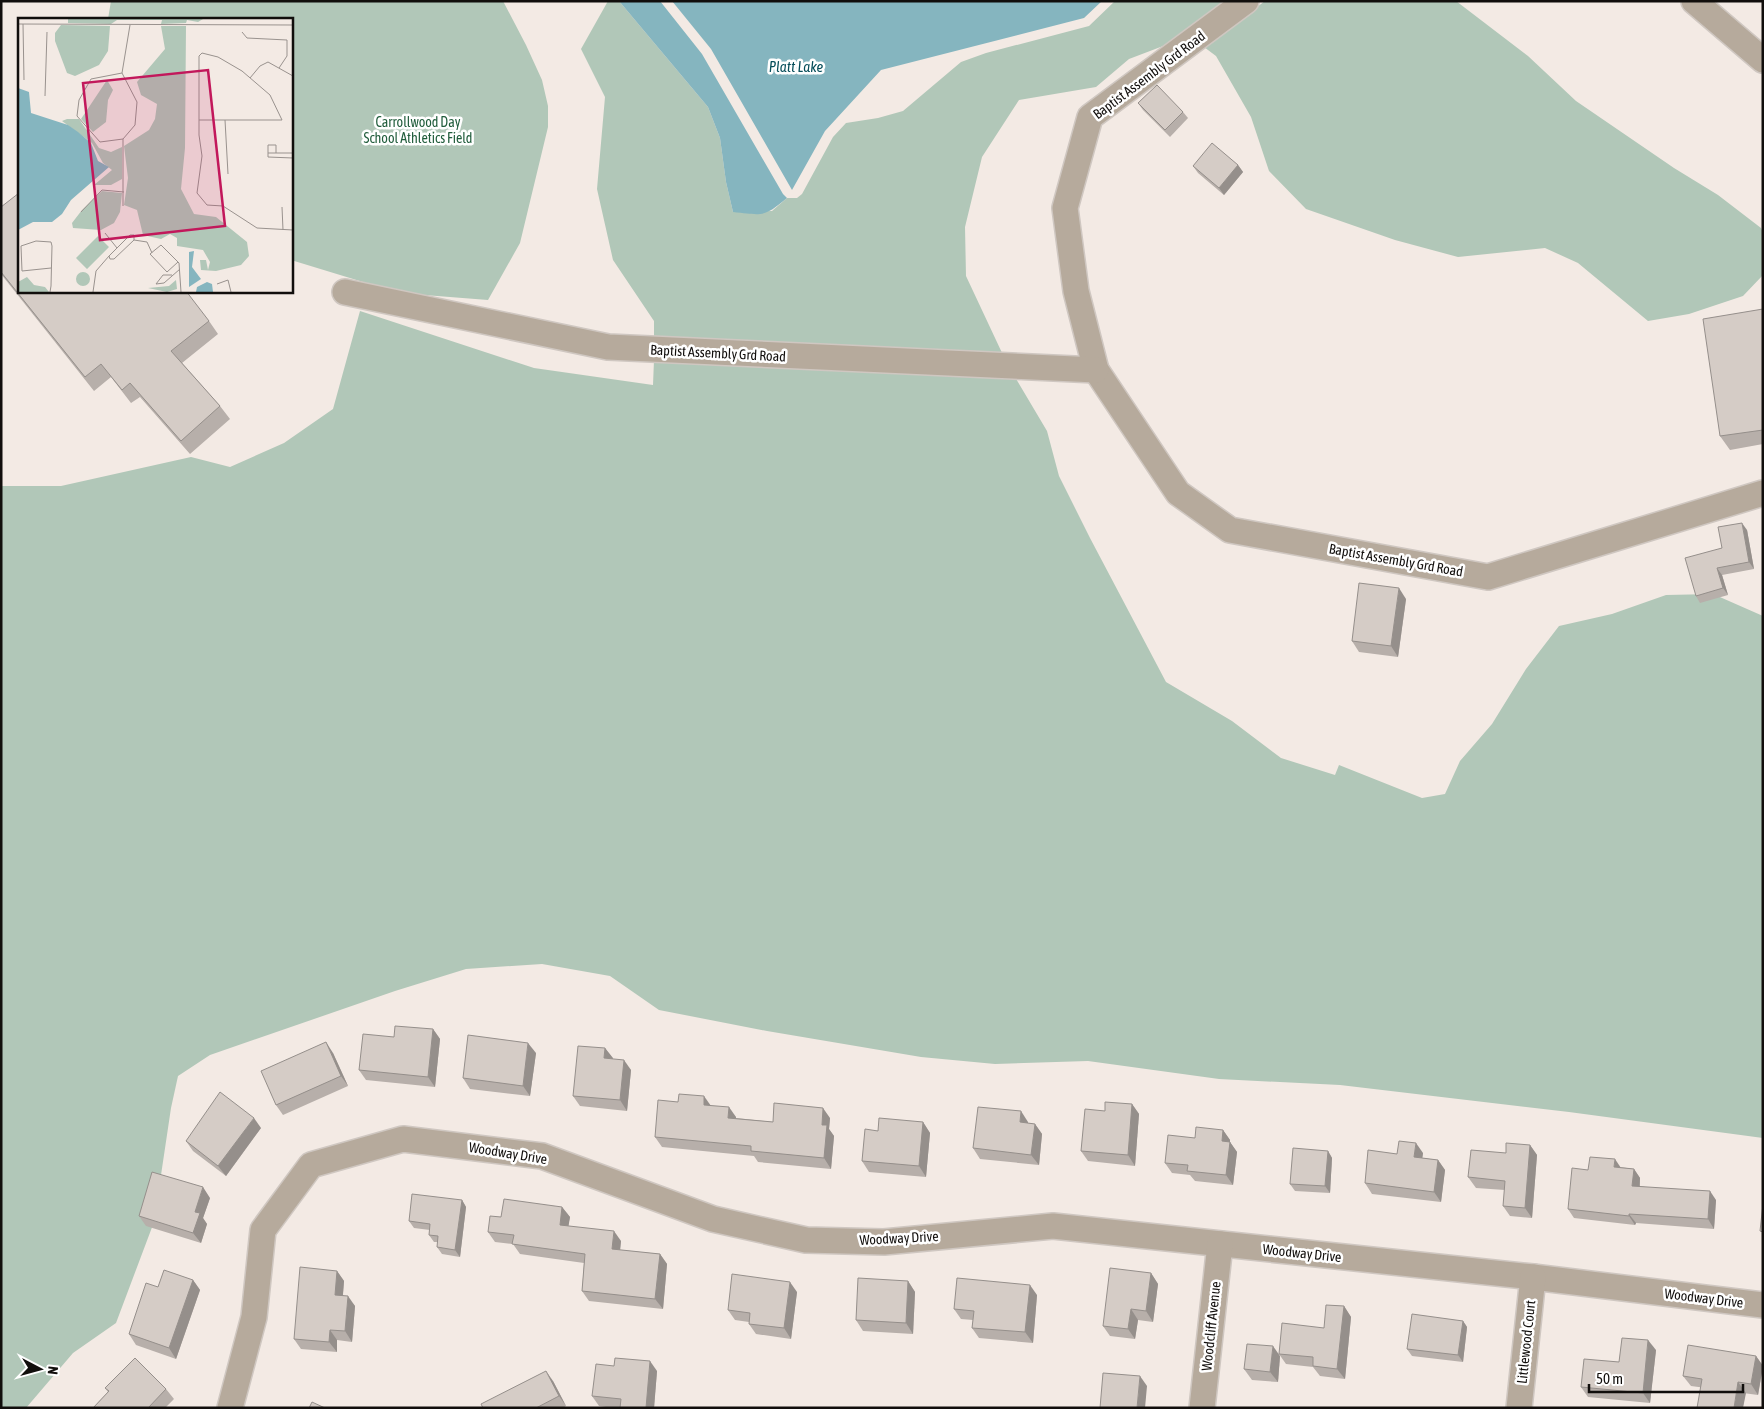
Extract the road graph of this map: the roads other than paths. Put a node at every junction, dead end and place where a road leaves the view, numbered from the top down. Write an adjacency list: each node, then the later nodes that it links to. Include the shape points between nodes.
1 (1246, 1): 5 (street, Baptist Assembly Grd Road, via 1090,117 1065,208 1076,291)
2 (1694, 1): 3 (street)
3 (1763, 60)
4 (345, 292): 5 (street, Baptist Assembly Grd Road, via 608,348)
5 (1096, 370): 6 (street, Baptist Assembly Grd Road, via 1178,493 1230,530 1488,577)
6 (1763, 492)
7 (1220, 1244): 8 (street, Woodway Drive); 10 (street, Woodway Drive, via 1052,1226 884,1242 806,1240 713,1220 542,1156 403,1138 311,1165 262,1230 254,1317); 11 (street, Woodcliff Avenue)
8 (1534, 1277): 9 (street, Woodway Drive); 12 (street, Littlewood Court)
9 (1763, 1305)
10 (230, 1408)
11 (1202, 1408)
12 (1519, 1408)

